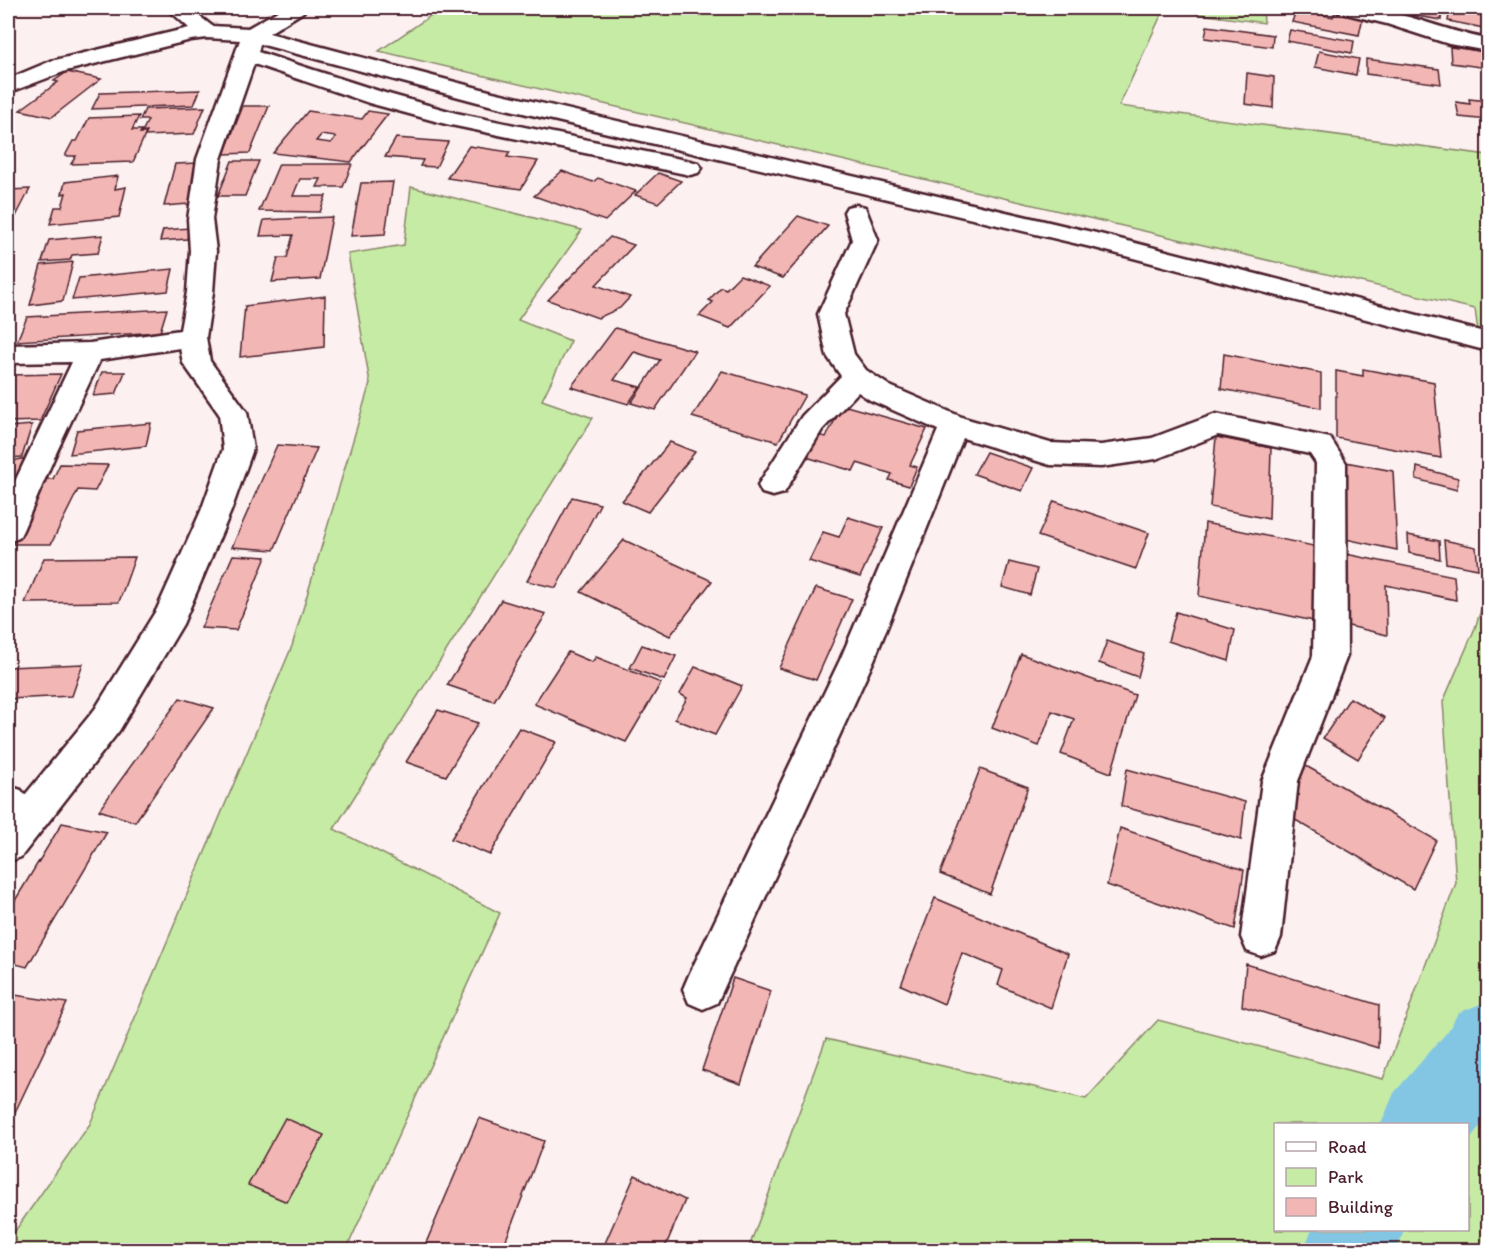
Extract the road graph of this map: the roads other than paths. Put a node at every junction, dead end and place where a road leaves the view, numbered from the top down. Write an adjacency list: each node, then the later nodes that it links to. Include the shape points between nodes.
1 (177, 8): 4 (street)
2 (296, 8): 5 (street)
3 (1345, 8): 6 (street, via 1401,21 1456,40)
4 (207, 32): 5 (street); 8 (street)
5 (250, 45): 10 (street, via 281,64 459,122); 11 (street); 12 (street, via 209,159 200,219 200,292)
6 (1488, 45)
7 (8, 68): 8 (street)
8 (35, 75): 9 (street)
9 (8, 86)
10 (715, 174)
11 (914, 199): 13 (street, via 1096,241); 16 (street, via 892,212 843,206 862,226 865,240 831,314 841,356)
12 (192, 337): 14 (street); 20 (street, via 196,363 233,412 238,449 216,511 171,615 107,720)
13 (1488, 342)
14 (90, 352): 15 (street); 19 (street)
15 (8, 354)
16 (856, 377): 17 (street, via 880,393); 18 (street, via 812,423)
17 (954, 425): 21 (street, via 1050,454 1101,456 1156,448 1216,424 1320,445 1331,463 1330,657 1280,781); 22 (street, via 857,660)
18 (773, 485)
19 (8, 530)
20 (14, 822)
21 (1261, 937)
22 (704, 989)

